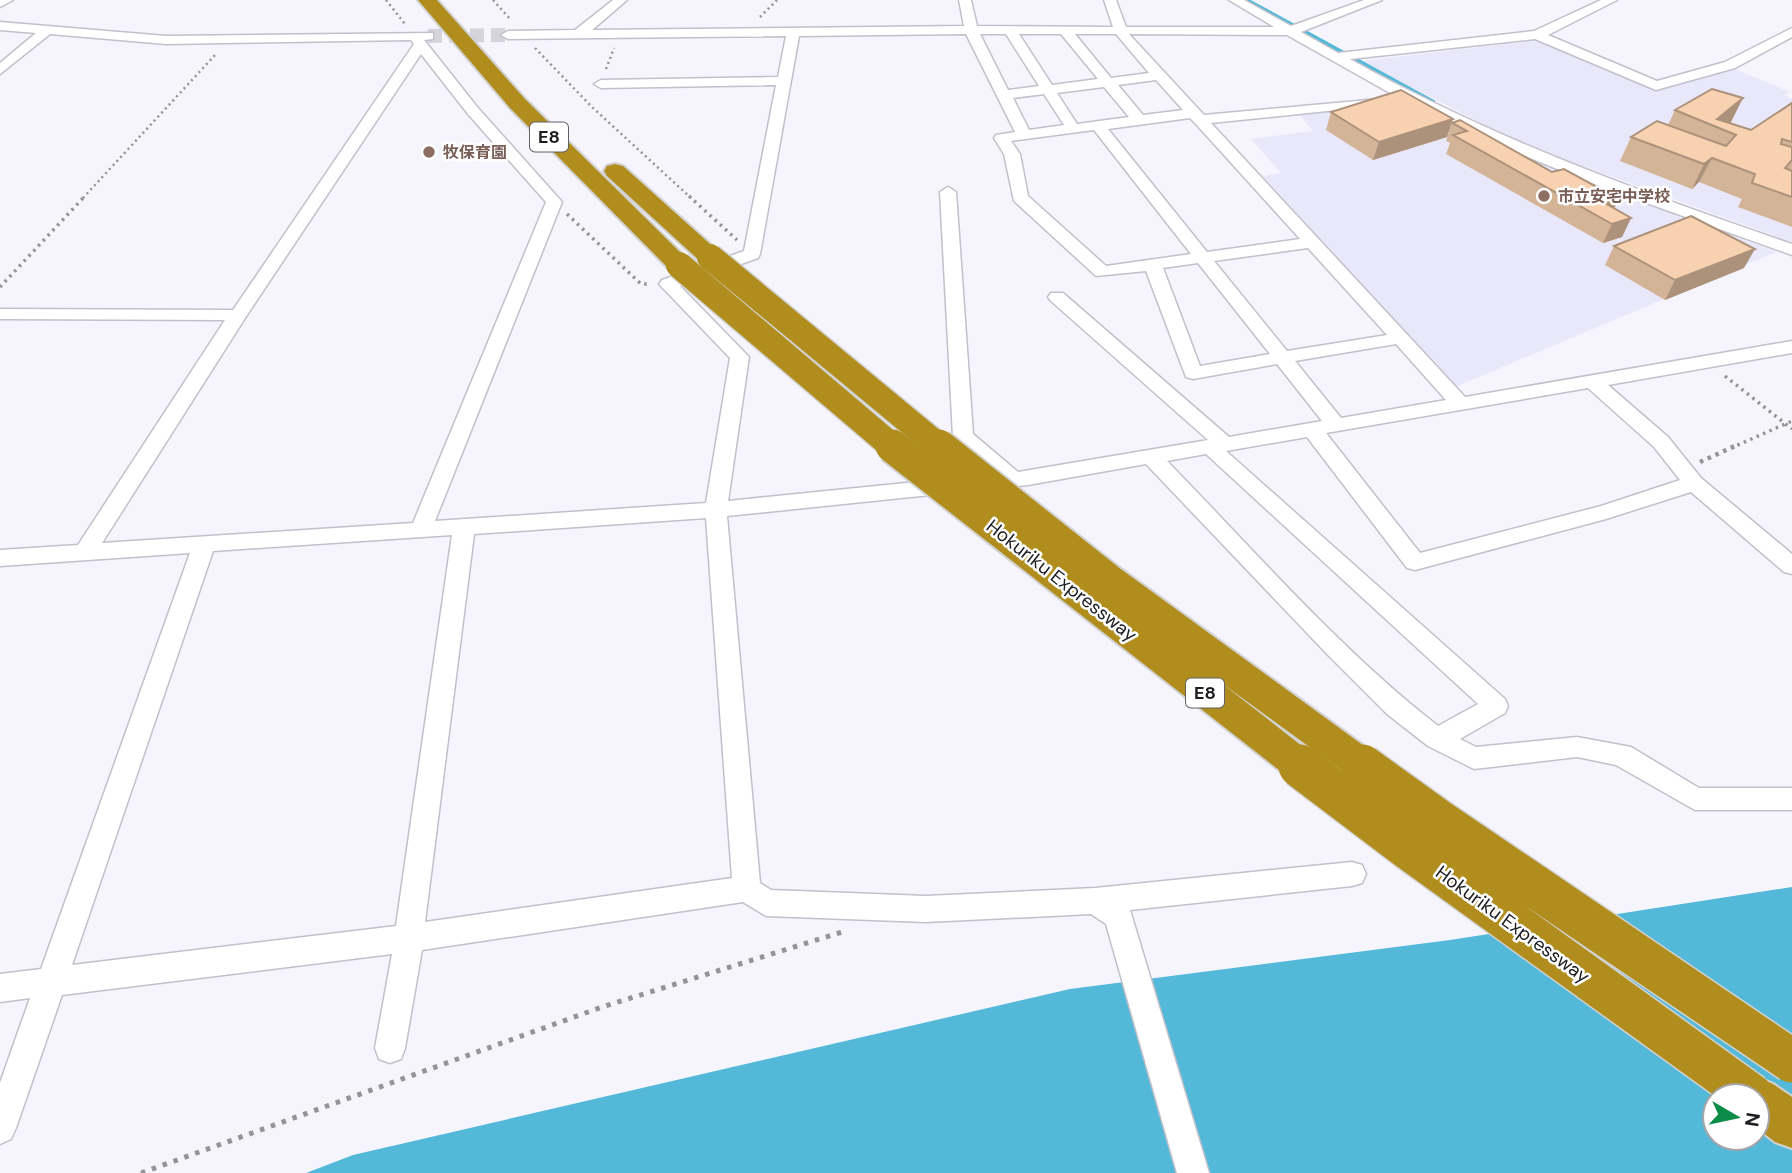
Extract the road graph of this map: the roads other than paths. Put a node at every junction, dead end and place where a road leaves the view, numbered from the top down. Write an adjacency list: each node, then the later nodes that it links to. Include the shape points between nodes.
1 (7, 0): 11 (street)
2 (428, 0): 47 (highway, Hokuriku Expressway / E8, via 554,142)
3 (452, 0): 39 (highway, E8, via 489,47)
4 (621, 0): 21 (street)
5 (965, 0): 15 (street)
6 (1110, 0): 18 (street)
7 (1236, 0): 13 (street)
8 (1254, 0): 13 (street)
9 (1376, 0): 13 (street)
10 (1611, 0): 23 (street)
11 (0, 3)
12 (0, 26): 14 (street)
13 (1297, 29): 18 (street); 25 (street)
14 (47, 30): 24 (street, via 166,40); 26 (street)
15 (971, 30): 16 (street); 19 (street); 32 (street)
16 (1010, 30): 17 (street); 31 (street)
17 (1065, 31): 18 (street); 29 (street)
18 (1121, 31): 27 (street)
19 (793, 32): 21 (street); 28 (street)
20 (1792, 32): 23 (street, via 1730,65 1656,86)
21 (579, 34): 22 (street)
22 (508, 35)
23 (1537, 35): 25 (street)
24 (421, 39): 42 (street); 50 (street)
25 (1344, 54): 33 (street)
26 (0, 70)
27 (1159, 76): 29 (street); 34 (street)
28 (784, 81): 30 (street); 47 (street, via 752,254)
29 (1107, 83): 31 (street); 35 (street)
30 (601, 84)
31 (1048, 90): 32 (street); 37 (street)
32 (1004, 95): 38 (street)
33 (1408, 96): 34 (street, via 1368,104); 44 (street, via 1581,175)
34 (1197, 116): 35 (street); 43 (street)
35 (1140, 121): 36 (street)
36 (1098, 127): 37 (street); 45 (street)
37 (1074, 130): 38 (street)
38 (1024, 135): 46 (street, via 1001,138 1012,154 1020,198 1102,272)
39 (582, 139)
40 (599, 156): 47 (highway, Hokuriku Expressway / E8)
41 (948, 192): 61 (street, via 963,436)
42 (554, 202): 64 (street)
43 (1312, 242): 45 (street); 51 (street)
44 (1792, 250)
45 (1205, 258): 46 (street); 53 (street)
46 (1153, 266): 53 (street, via 1193,373)
47 (686, 269): 62 (street, via 740,357); 78 (highway, Hokuriku Expressway / E8, bridge, via 878,398 1108,580 1437,820); 79 (highway, Hokuriku Expressway / E8, bridge, via 870,429 1181,675 1406,847)
48 (1058, 297): 58 (street)
49 (0, 314): 50 (street)
50 (238, 315): 66 (street)
51 (1400, 338): 53 (street); 55 (street)
52 (1792, 347): 54 (street)
53 (1283, 359): 56 (street)
54 (1593, 382): 55 (street); 60 (street, via 1661,442)
55 (1460, 404): 56 (street)
56 (1334, 423): 57 (street)
57 (1311, 428): 58 (street); 60 (street, via 1415,562 1606,512)
58 (1218, 446): 59 (street); 69 (street, via 1496,706)
59 (1152, 458): 61 (street); 69 (street, via 1336,649)
60 (1688, 475): 68 (street)
61 (1013, 479): 62 (street)
62 (716, 510): 63 (street); 72 (street)
63 (464, 527): 64 (street); 74 (street)
64 (420, 531): 65 (street)
65 (204, 546): 66 (street); 75 (street)
66 (84, 553): 67 (street)
67 (0, 558)
68 (1792, 566)
69 (1437, 739): 70 (street, via 1474,758 1577,747 1622,755 1695,799)
70 (1792, 799)
71 (1352, 874): 73 (street)
72 (747, 889): 73 (street, via 766,903 926,909); 74 (street)
73 (1096, 901): 83 (street, via 1118,916)
74 (408, 938): 75 (street); 77 (street)
75 (51, 981): 76 (street); 82 (street)
76 (0, 988)
77 (390, 1048)
78 (1792, 1061)
79 (1733, 1082)
80 (1771, 1110): 81 (highway)
81 (1792, 1125)
82 (0, 1128)
83 (1193, 1173)

